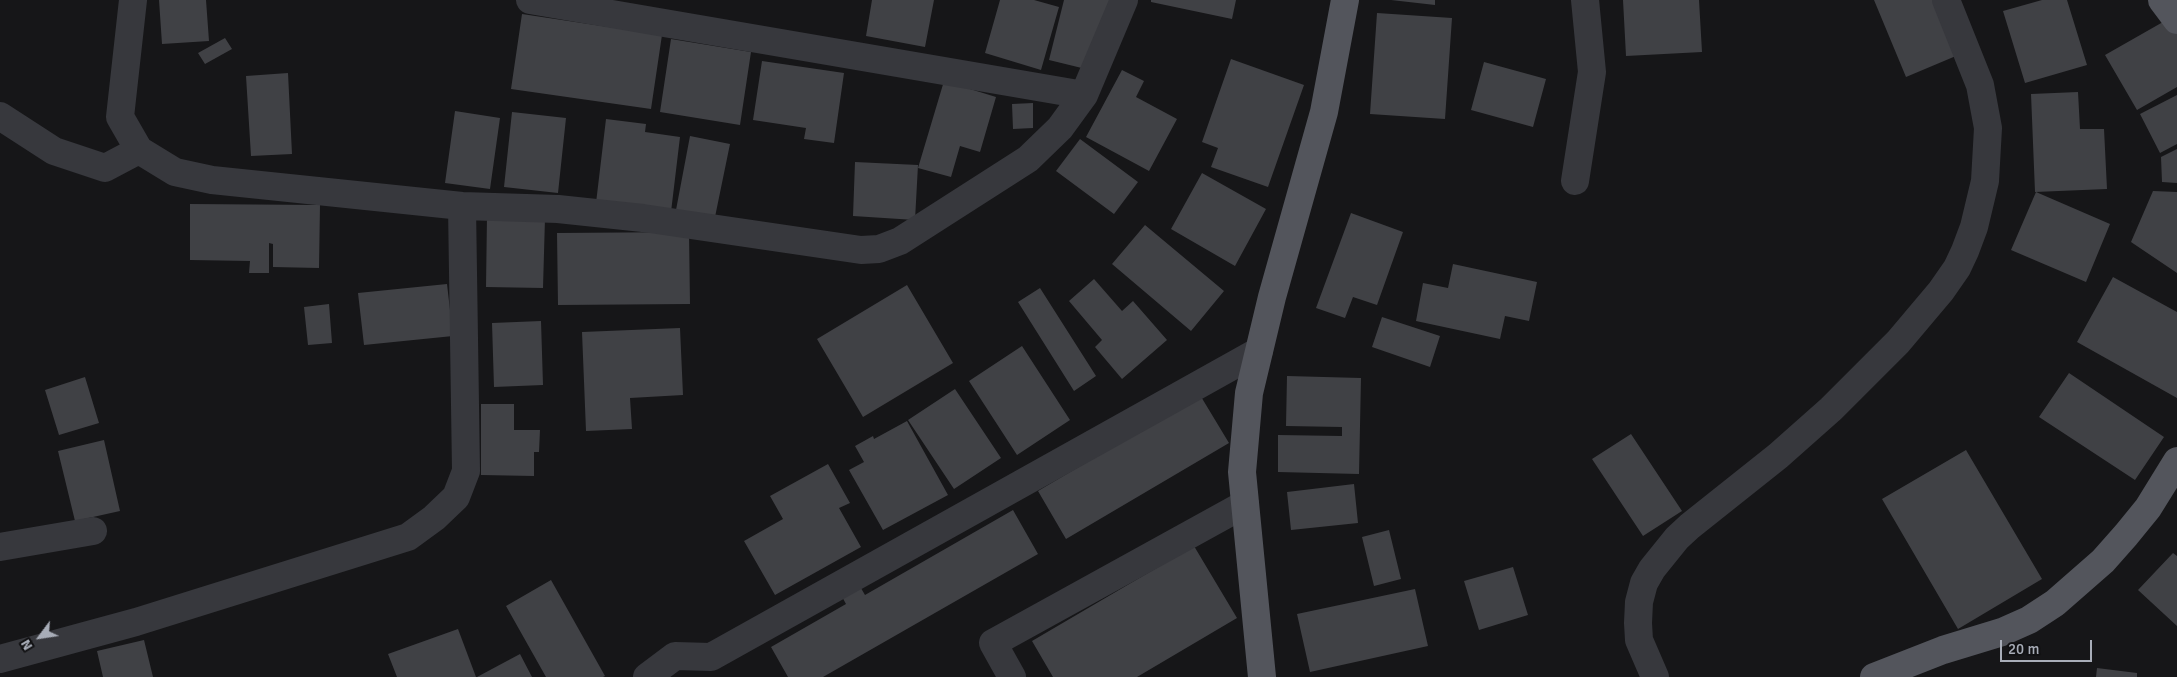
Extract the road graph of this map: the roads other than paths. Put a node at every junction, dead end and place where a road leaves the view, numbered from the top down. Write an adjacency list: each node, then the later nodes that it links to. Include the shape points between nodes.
1 (133, 0): 11 (street)
2 (530, 0): 9 (street)
3 (1124, 0): 9 (street)
4 (1345, 0): 16 (main road, via 1324,112)
5 (1585, 0): 14 (street, via 1592,72)
6 (1946, 0): 26 (street, via 1980,85 1988,128 1985,181 1965,251 1941,291 1898,342 1818,421 1690,526 1665,551 1644,583 1639,602 1639,640)
7 (2162, 0): 8 (main road)
8 (2177, 20)
9 (1084, 95): 15 (street, via 1060,128 1028,159 900,241 879,249 836,247 643,218 558,209)
10 (0, 116): 13 (street, via 54,151)
11 (120, 117): 12 (street); 13 (street)
12 (139, 150): 13 (street); 15 (street, via 175,172 212,180)
13 (105, 168)
14 (1575, 181)
15 (462, 206): 21 (street, via 466,470 456,497 408,537 136,622)
16 (1259, 351): 18 (main road, via 1248,393 1242,472); 22 (street, via 711,657)
17 (2177, 461): 27 (main road, via 2148,508 2126,535 2103,561 2055,603 2002,632 1942,650)
18 (1245, 504): 24 (street, via 993,643); 25 (main road)
19 (93, 531): 20 (street)
20 (0, 547)
21 (0, 659)
22 (680, 667): 23 (street)
23 (647, 677)
24 (1012, 677)
25 (1262, 677)
26 (1655, 677)
27 (1874, 677)

